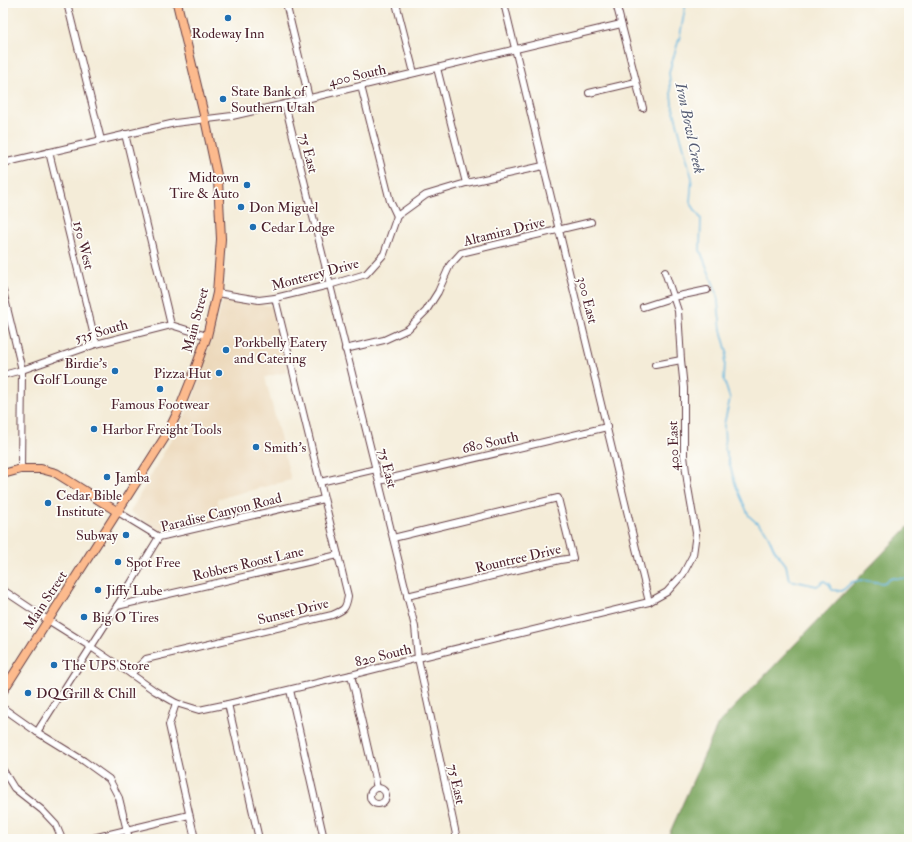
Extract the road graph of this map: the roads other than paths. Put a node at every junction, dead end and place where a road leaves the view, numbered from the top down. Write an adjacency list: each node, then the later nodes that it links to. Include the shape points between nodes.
1 (67, 3): 19 (street)
2 (177, 3): 17 (main road, Main Street)
3 (286, 3): 14 (street)
4 (396, 3): 10 (street)
5 (504, 3): 8 (street, 300 East)
6 (616, 3): 7 (street)
7 (621, 24): 8 (street, 400 South); 11 (street)
8 (515, 49): 9 (street, 400 South); 22 (street, 300 East)
9 (437, 68): 10 (street, 400 South); 23 (street)
10 (414, 73): 12 (street, 400 South)
11 (636, 82): 13 (street); 16 (street)
12 (361, 86): 14 (street, 400 South); 24 (street)
13 (589, 93)
14 (309, 98): 15 (street, 400 South)
15 (285, 104): 17 (street, 400 South, via 232,116); 28 (street, 75 East)
16 (644, 108)
17 (205, 119): 18 (street, 400 South); 31 (main road, Main Street, via 218,180 221,239)
18 (125, 134): 19 (street, 400 South); 35 (street)
19 (101, 140): 20 (street, 400 South)
20 (49, 152): 21 (street, 400 South); 37 (street, 150 West)
21 (3, 163)
22 (543, 166): 23 (street); 26 (street, 300 East)
23 (466, 183): 24 (street, via 426,195)
24 (396, 216): 28 (street, Monterey Drive, via 384,254 366,274)
25 (591, 222): 26 (street, Altamira Drive)
26 (558, 229): 38 (street, Altamira Drive, via 461,253 450,265 426,311 408,329 384,340); 43 (street, 300 East)
27 (665, 272): 32 (street, 400 East)
28 (329, 285): 33 (street, Monterey Drive); 38 (street, 75 East)
29 (3, 290): 41 (street)
30 (707, 290): 32 (street)
31 (217, 293): 33 (street, Monterey Drive, via 259,300); 36 (main road, Main Street)
32 (674, 297): 34 (street); 39 (street, 400 East, via 678,311)
33 (275, 298): 48 (street, Sunset Drive)
34 (643, 307)
35 (171, 325): 36 (street); 37 (street, 535 South)
36 (207, 336): 50 (main road, Main Street, via 194,375 167,434)
37 (96, 344): 41 (street, 535 South)
38 (345, 349): 44 (street, 75 East)
39 (681, 360): 40 (street); 56 (street, 400 East, via 684,388 684,456 696,533 693,555 683,574 667,592)
40 (655, 365)
41 (22, 370): 42 (street, 535 South); 45 (street)
42 (3, 375)
43 (606, 427): 47 (street, 680 South); 56 (street, 300 East)
44 (376, 469): 47 (street, 75 East); 48 (street)
45 (21, 470): 46 (main road); 50 (main road, via 41,468 56,473)
46 (3, 474)
47 (379, 481): 52 (street, 75 East)
48 (320, 482): 49 (street, Sunset Drive)
49 (324, 499): 51 (street, Paradise Canyon Road); 53 (street, Sunset Drive)
50 (118, 512): 51 (street); 58 (main road, Main Street)
51 (159, 537): 57 (street, Paradise Canyon Road)
52 (393, 538): 55 (street, 75 East); 55 (street, Rountree Drive, via 558,498 573,558)
53 (338, 555): 57 (street, Robbers Roost Lane); 61 (street, Sunset Drive, via 348,596 347,605 342,611 146,659)
54 (3, 590): 58 (street)
55 (407, 596): 60 (street, 75 East, via 415,626)
56 (649, 602): 60 (street, 820 South)
57 (117, 606): 59 (street, Paradise Canyon Road)
58 (48, 620): 59 (street); 64 (main road, Main Street)
59 (91, 647): 61 (street); 68 (street, Paradise Canyon Road)
60 (418, 658): 62 (street, 820 South); 79 (street, 75 East)
61 (131, 674): 65 (street, 820 South)
62 (351, 675): 63 (street, 820 South); 70 (street)
63 (290, 690): 66 (street, 820 South); 78 (street)
64 (3, 691)
65 (176, 703): 66 (street, 820 South, via 199,710); 71 (street, via 169,725)
66 (228, 704): 77 (street)
67 (3, 708): 68 (street)
68 (37, 732): 72 (street, via 108,779 119,798)
69 (3, 770): 73 (street, via 14,788 42,810 56,825)
70 (377, 788)
71 (189, 815): 72 (street); 76 (street)
72 (127, 830): 74 (street); 75 (street)
73 (62, 839)
74 (89, 839)
75 (129, 839)
76 (195, 839)
77 (259, 839)
78 (324, 839)
79 (457, 839)

